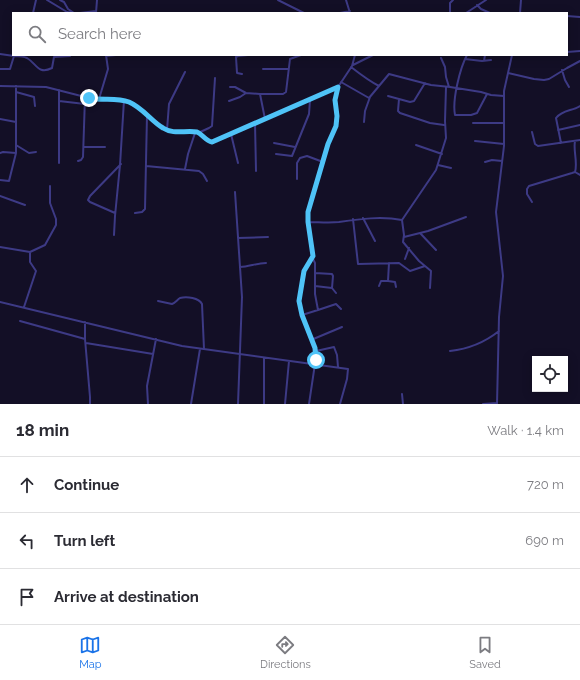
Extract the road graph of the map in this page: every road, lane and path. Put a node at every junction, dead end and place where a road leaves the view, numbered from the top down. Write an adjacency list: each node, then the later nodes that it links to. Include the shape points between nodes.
1 (36, 0): 11 (street)
2 (47, 0): 12 (street)
3 (60, 0): 13 (street)
4 (97, 0): 14 (street)
5 (278, 0): 15 (street)
6 (346, 0): 16 (street)
7 (453, 0): 17 (street)
8 (486, 0): 10 (street)
9 (521, 0): 20 (street)
10 (477, 5): 18 (street); 19 (street)
11 (34, 12)
12 (67, 12)
13 (72, 12)
14 (96, 12)
15 (302, 12)
16 (350, 12)
17 (450, 12)
18 (467, 12)
19 (488, 12)
20 (521, 12)
21 (568, 16): 22 (street)
22 (580, 17)
23 (580, 51): 24 (street)
24 (568, 52)
25 (0, 54): 26 (street)
26 (12, 55)
27 (14, 56): 45 (street, via 11,68)
28 (18, 56): 29 (street, via 26,58 44,70 52,68 54,57)
29 (70, 56)
30 (106, 56): 72 (street, via 108,69)
31 (237, 56): 51 (street, via 237,73)
32 (298, 56): 39 (street)
33 (355, 56): 44 (street)
34 (372, 56): 44 (street)
35 (466, 56): 40 (street)
36 (485, 56): 42 (street)
37 (512, 56): 50 (street)
38 (441, 58): 60 (street, via 445,67)
39 (290, 59): 47 (street)
40 (465, 59): 42 (street); 62 (street)
41 (491, 60): 42 (street)
42 (484, 61)
43 (580, 61): 48 (street)
44 (352, 66): 53 (street); 57 (street)
45 (0, 69)
46 (263, 69): 47 (street)
47 (288, 69): 66 (street, via 286,92)
48 (562, 70): 50 (street, via 544,80); 61 (street)
49 (185, 72): 92 (street, via 169,104)
50 (508, 73): 69 (street)
51 (242, 74)
52 (215, 78): 93 (street, via 212,126)
53 (341, 82): 59 (street); 71 (street)
54 (425, 83): 57 (street, via 390,74); 60 (street); 73 (street, via 414,101)
55 (0, 86): 56 (street)
56 (16, 86): 63 (street); 64 (street)
57 (379, 86): 71 (street)
58 (230, 87): 65 (street)
59 (338, 87): 75 (street); 114 (street, via 335,100 337,121)
60 (447, 87): 62 (street); 89 (street)
61 (569, 87)
62 (457, 88): 67 (street); 67 (street, via 454,113 456,115 476,113)
63 (59, 90): 70 (street); 76 (street)
64 (16, 92): 79 (street, via 34,97); 84 (street)
65 (246, 93): 66 (street); 77 (street)
66 (260, 94): 83 (street)
67 (487, 94): 69 (street)
68 (388, 96): 73 (street)
69 (504, 96): 87 (street)
70 (85, 97): 72 (street); 78 (street)
71 (370, 97): 85 (street)
72 (99, 99): 74 (street)
73 (399, 99): 89 (street, via 399,113 433,124)
74 (124, 100): 81 (street, via 136,105); 118 (street)
75 (310, 100): 83 (street); 106 (street, via 309,114)
76 (59, 101): 78 (street); 116 (street)
77 (229, 101)
78 (85, 104): 104 (street)
79 (35, 106)
80 (580, 106): 91 (street, via 558,116)
81 (147, 115): 92 (street); 120 (street)
82 (0, 119): 84 (street)
83 (265, 119): 88 (street)
84 (16, 122): 102 (street)
85 (364, 122)
86 (472, 123): 87 (street)
87 (504, 123): 101 (street)
88 (255, 124): 95 (street); 123 (street)
89 (445, 125): 111 (street, via 446,138)
90 (580, 125): 91 (street)
91 (558, 130): 100 (street)
92 (167, 131): 93 (street)
93 (196, 132): 95 (street, via 212,142); 122 (street)
94 (532, 132): 100 (street, via 538,146)
95 (231, 134): 117 (street)
96 (580, 140): 98 (street)
97 (474, 141): 101 (street)
98 (575, 141): 100 (street); 124 (street)
99 (274, 143): 106 (street)
100 (560, 143)
101 (504, 144): 113 (street)
102 (16, 145): 107 (street, via 29,153); 109 (street)
103 (416, 145): 111 (street)
104 (84, 147): 105 (street); 112 (street, via 83,158)
105 (105, 147)
106 (295, 147): 110 (street, via 291,156)
107 (36, 152)
108 (0, 153): 109 (street)
109 (16, 153): 127 (street, via 9,181)
110 (276, 154)
111 (442, 154): 119 (street)
112 (78, 161)
113 (502, 161): 115 (street); 174 (street, via 496,212 503,276)
114 (322, 162): 126 (street, via 305,155 300,158 297,163); 140 (street, via 308,212)
115 (486, 162)
116 (59, 163)
117 (238, 163)
118 (121, 164): 134 (street); 134 (street, via 88,200)
119 (438, 165): 121 (street); 139 (street)
120 (146, 166): 122 (street); 135 (street, via 144,211)
121 (450, 168)
122 (185, 169): 128 (street, via 201,172)
123 (256, 171)
124 (575, 172): 125 (street); 132 (street, via 528,187 527,194)
125 (580, 176)
126 (297, 179)
127 (0, 180)
128 (207, 181)
129 (50, 186): 150 (street, via 50,203 56,225 44,245)
130 (235, 192): 145 (street)
131 (0, 196): 133 (street)
132 (532, 202)
133 (26, 205)
134 (115, 212): 142 (street)
135 (135, 213)
136 (466, 217): 141 (street)
137 (364, 218): 138 (street); 139 (street); 146 (street)
138 (353, 219): 140 (street); 154 (street, via 358,264)
139 (402, 220): 144 (street)
140 (308, 222): 151 (street)
141 (420, 233): 144 (street); 149 (street)
142 (114, 235)
143 (268, 237): 145 (street)
144 (404, 237): 148 (street, via 403,242)
145 (238, 238): 156 (street)
146 (375, 241)
147 (0, 247): 150 (street)
148 (409, 248): 152 (street); 155 (street)
149 (436, 250)
150 (30, 252): 167 (street, via 30,262 36,269 36,275)
151 (313, 259): 157 (street); 170 (street, via 304,271 300,288)
152 (405, 259)
153 (266, 263): 156 (street)
154 (389, 263): 155 (street, via 399,263 410,271); 158 (street)
155 (424, 266): 163 (street, via 431,271)
156 (240, 267): 184 (street, via 242,297)
157 (315, 273): 159 (street); 162 (street, via 332,274)
158 (388, 281): 160 (street, via 381,281); 161 (street, via 394,282)
159 (315, 286): 162 (street); 169 (street)
160 (379, 286)
161 (396, 287)
162 (332, 288): 164 (street)
163 (430, 288)
164 (336, 293)
165 (0, 302): 167 (street)
166 (158, 302): 180 (street, via 172,304 181,298 200,300)
167 (24, 307): 172 (street)
168 (341, 309): 169 (street, via 336,304)
169 (318, 310): 170 (street)
170 (302, 315): 177 (street)
171 (20, 321): 175 (street)
172 (85, 322): 175 (street); 176 (street)
173 (342, 327): 177 (street)
174 (499, 331): 182 (street, via 475,346); 190 (street)
175 (85, 339): 178 (street)
176 (156, 339): 179 (street); 183 (street)
177 (311, 340): 181 (street)
178 (86, 343): 183 (street); 191 (street)
179 (200, 348): 180 (street); 193 (street)
180 (204, 349): 184 (street)
181 (315, 351): 187 (street); 188 (street, via 334,347 338,355)
182 (450, 351)
183 (153, 354): 192 (street)
184 (239, 354): 185 (street); 194 (street)
185 (264, 358): 186 (street); 195 (street)
186 (289, 361): 187 (street); 196 (street)
187 (316, 363): 188 (street); 197 (street)
188 (338, 367): 198 (street, via 348,368)
189 (402, 394): 199 (street)
190 (497, 403): 200 (street)
191 (90, 404)
192 (148, 404)
193 (191, 404)
194 (238, 404)
195 (264, 404)
196 (285, 404)
197 (309, 404)
198 (340, 404)
199 (403, 404)
200 (483, 404)

